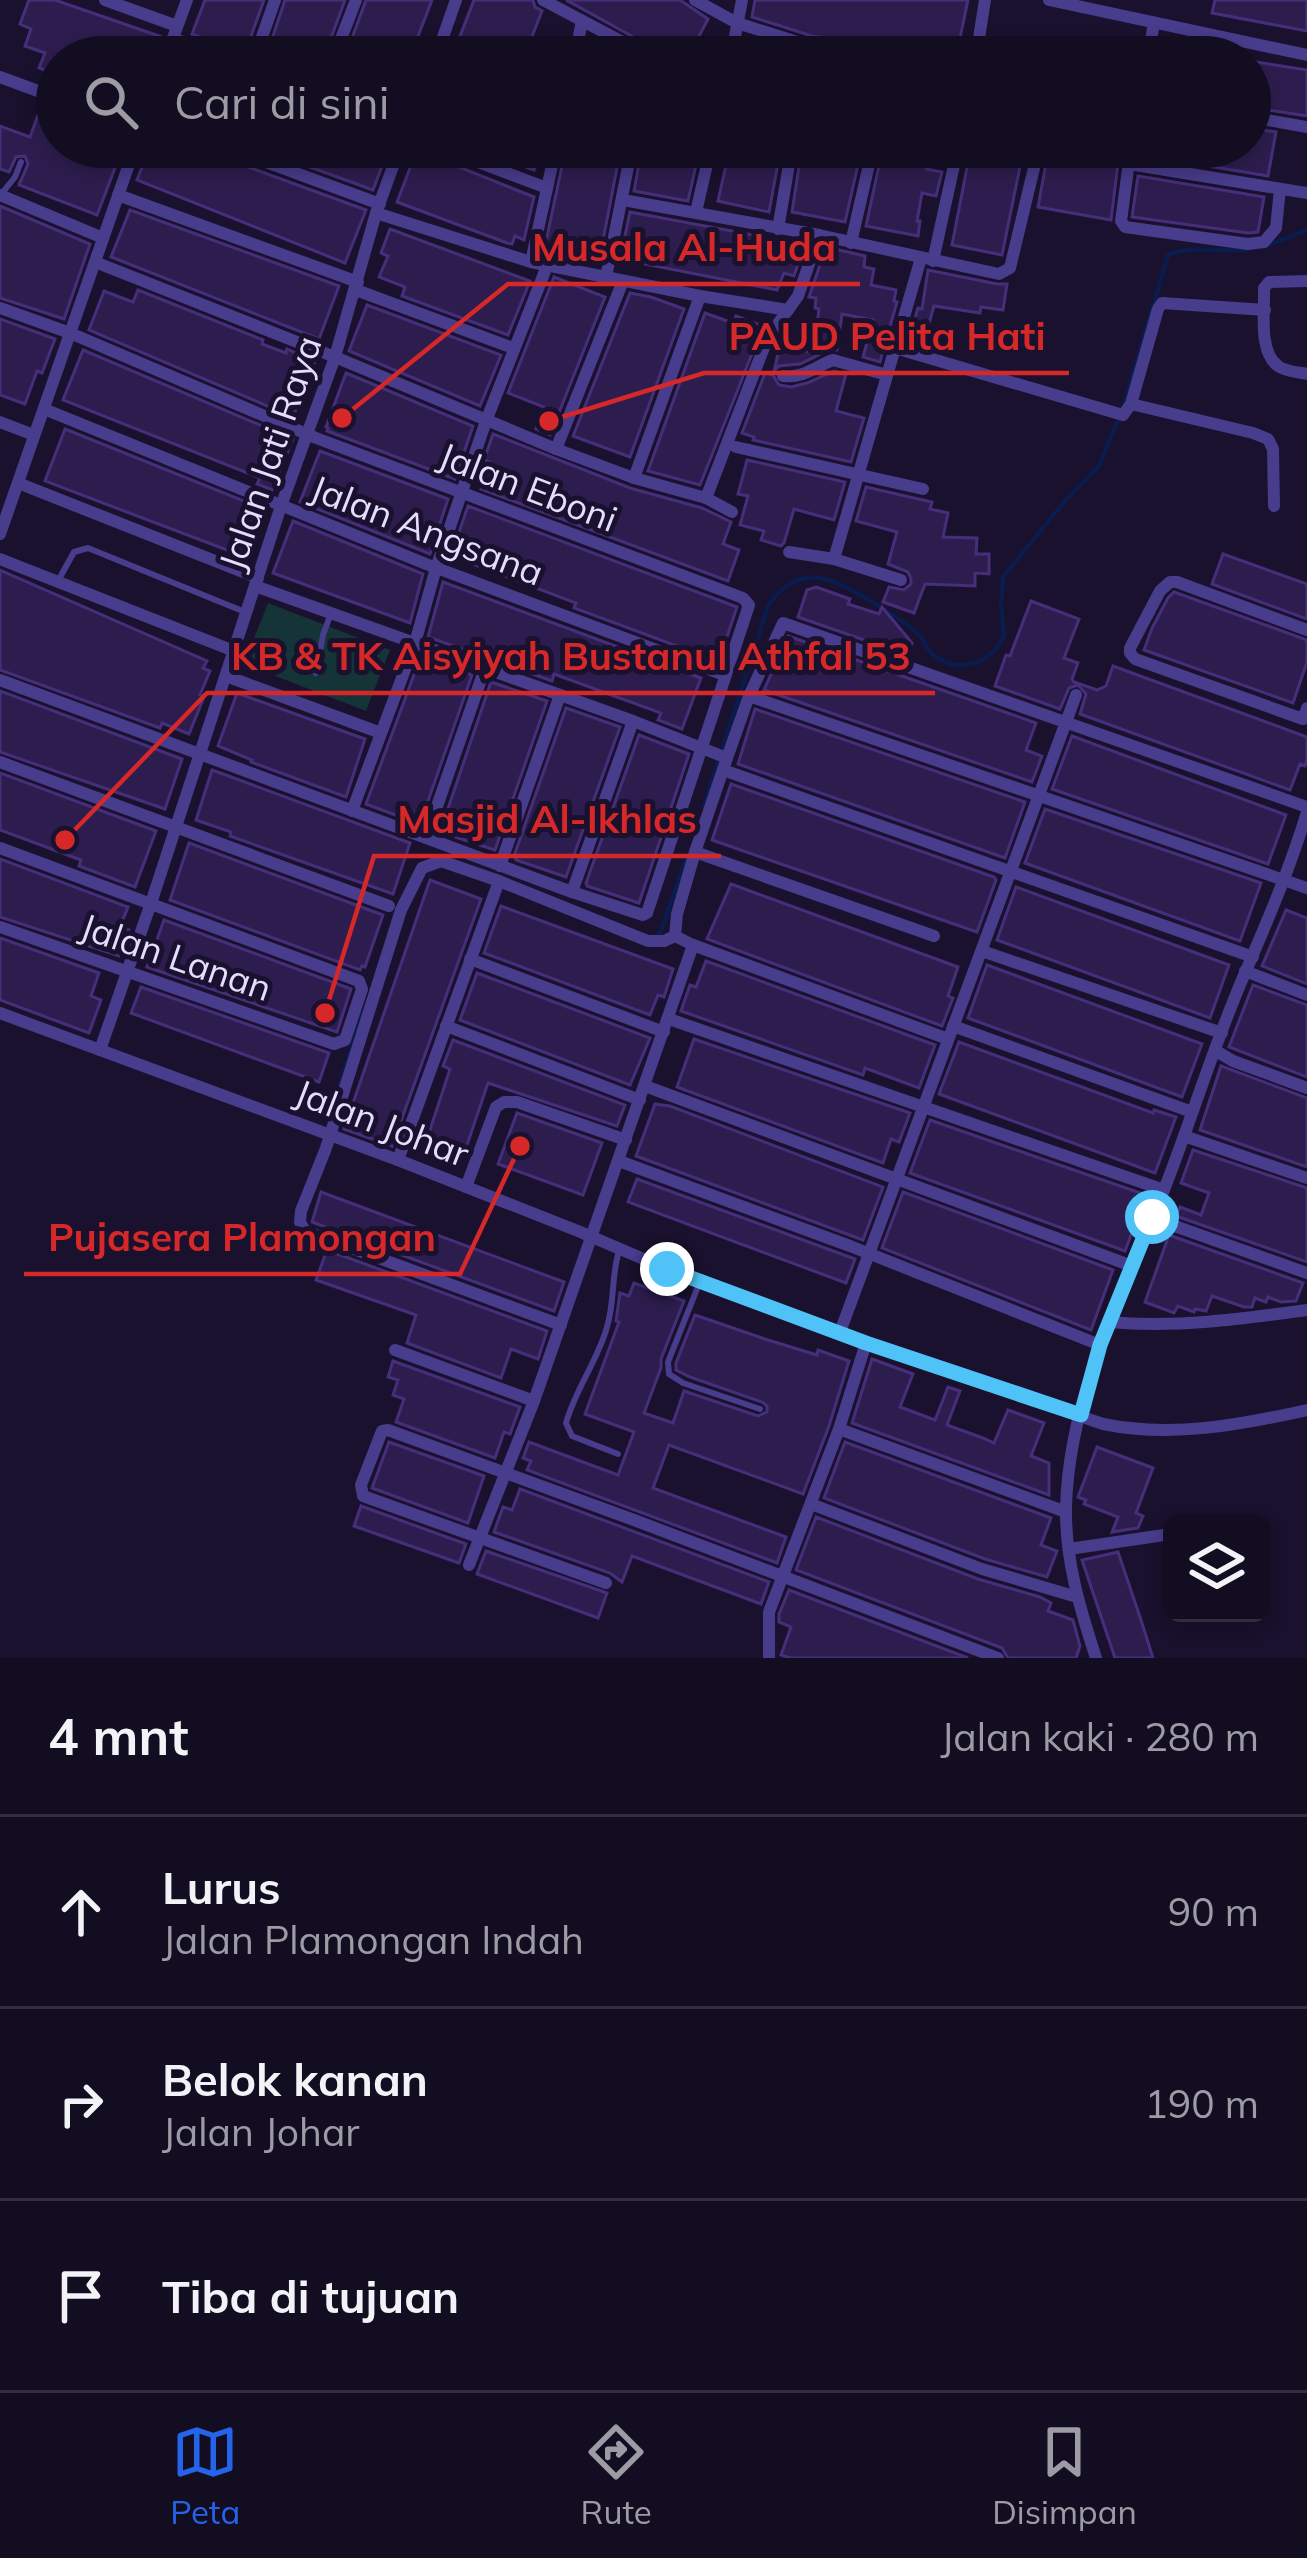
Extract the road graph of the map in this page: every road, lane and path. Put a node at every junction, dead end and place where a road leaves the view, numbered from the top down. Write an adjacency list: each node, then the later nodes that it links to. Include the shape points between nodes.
1 (105, 0): 15 (street)
2 (187, 0): 15 (street)
3 (275, 0): 18 (street)
4 (356, 0): 19 (street)
5 (456, 0): 20 (street)
6 (543, 0): 12 (street)
7 (695, 0): 13 (street)
8 (742, 0): 13 (street)
9 (985, 0): 25 (street)
10 (1049, 0): 11 (street)
11 (1110, 6): 14 (street)
12 (582, 21): 21 (street); 22 (street)
13 (737, 23): 23 (street); 24 (street)
14 (1154, 23): 26 (street); 27 (street)
15 (175, 32): 16 (street); 17 (street)
16 (174, 36)
17 (183, 36)
18 (262, 36)
19 (342, 36)
20 (444, 36)
21 (579, 36)
22 (610, 36)
23 (735, 36)
24 (770, 36)
25 (979, 36)
26 (1152, 36)
27 (1216, 36)
28 (1271, 47): 29 (street)
29 (1307, 55)
30 (0, 77): 31 (street)
31 (36, 90)
32 (1271, 121): 33 (street)
33 (1307, 127)
34 (21, 162): 51 (lane)
35 (128, 168): 52 (street)
36 (278, 168): 54 (street)
37 (392, 168): 54 (street, Jalan Jati Raya)
38 (494, 168): 48 (street)
39 (551, 168): 48 (street)
40 (628, 168): 53 (street)
41 (706, 168): 55 (street)
42 (788, 168): 56 (street)
43 (868, 168): 59 (street)
44 (952, 168): 60 (street)
45 (1034, 168): 60 (street, via 1010,268 999,274)
46 (1128, 168): 49 (street, via 1121,221 1132,229 1264,242 1276,227)
47 (1153, 168): 49 (street)
48 (547, 188): 62 (street)
49 (1280, 189): 50 (street)
50 (1307, 193)
51 (0, 195): 58 (street)
52 (118, 195): 58 (street); 67 (street)
53 (623, 200): 55 (street); 64 (street)
54 (378, 208): 62 (street); 67 (street, Jalan Jati Raya)
55 (696, 212): 56 (street)
56 (778, 229): 57 (street)
57 (819, 235): 59 (street); 70 (street)
58 (103, 238): 61 (street)
59 (851, 243): 60 (street)
60 (927, 260): 74 (street)
61 (95, 262): 72 (street); 75 (street)
62 (531, 262): 63 (street)
63 (547, 266): 64 (street); 73 (street)
64 (606, 277): 65 (street)
65 (623, 280): 68 (street); 86 (street)
66 (1307, 281): 71 (street, via 1265,285)
67 (357, 286): 73 (street); 75 (street, Jalan Jati Raya)
68 (700, 296): 70 (street); 88 (street)
69 (0, 308): 72 (street, Jalan Eboni)
70 (788, 310): 92 (street, via 768,337)
71 (1264, 310): 76 (street, via 1271,360); 80 (street, via 1162,303)
72 (70, 334): 79 (street); 83 (street, Jalan Eboni)
73 (513, 348): 82 (street)
74 (895, 348): 77 (street); 80 (street)
75 (335, 357): 82 (street); 83 (street, Jalan Jati Raya)
76 (1307, 374)
77 (887, 375): 78 (street, via 832,360 809,374); 87 (street)
78 (783, 376)
79 (44, 409): 84 (street); 93 (street, Jalan Angsana)
80 (1121, 410): 94 (street, via 1268,440)
81 (0, 422): 84 (street)
82 (486, 422): 86 (street); 91 (street)
83 (308, 434): 91 (street, Jalan Eboni); 93 (street, Jalan Jati Raya)
84 (34, 435): 89 (street)
85 (736, 448): 87 (street)
86 (556, 449): 88 (street)
87 (858, 476): 90 (street); 100 (street)
88 (634, 478): 92 (street)
89 (18, 483): 96 (street); 104 (street)
90 (923, 489)
91 (462, 494): 101 (street); 112 (street, Jalan Eboni, via 743,598 749,608)
92 (699, 495): 95 (street)
93 (281, 506): 101 (street, Jalan Angsana); 104 (street, Jalan Jati Raya)
94 (1274, 506)
95 (732, 512)
96 (3, 516): 97 (street)
97 (0, 534)
98 (789, 552): 100 (street)
99 (0, 559): 103 (street)
100 (834, 559): 102 (street)
101 (436, 568): 108 (street); 112 (street, Jalan Angsana)
102 (901, 580)
103 (57, 582): 105 (lane, via 74,552 88,548); 109 (street)
104 (257, 582): 105 (street, Jalan Jati Raya); 106 (street)
105 (247, 612): 109 (street, Jalan Jati Raya)
106 (332, 614): 108 (street); 111 (lane)
107 (1307, 630): 118 (street, via 1170,582 1130,648 1135,658 1300,718)
108 (415, 643): 110 (street); 121 (street)
109 (234, 651): 113 (street, Jalan Jati Raya)
110 (485, 668): 115 (street); 130 (street)
111 (316, 673)
112 (724, 675): 122 (street)
113 (226, 676): 121 (street); 123 (street, Jalan Jati Raya)
114 (0, 680): 123 (street)
115 (560, 695): 119 (street); 134 (street)
116 (1076, 695): 120 (street)
117 (749, 696): 120 (street, via 785,623); 124 (street); 126 (street)
118 (1307, 708)
119 (633, 721): 122 (street); 137 (street)
120 (1064, 723): 126 (street); 127 (street)
121 (381, 733): 128 (street)
122 (703, 747): 124 (street); 137 (street, via 647,913)
123 (199, 754): 128 (street); 129 (street, Jalan Jati Raya)
124 (724, 761): 132 (street); 133 (street)
125 (0, 762): 129 (street)
126 (1040, 794): 133 (street); 135 (street)
127 (1307, 810): 135 (street)
128 (352, 811): 130 (street)
129 (175, 829): 138 (street, Jalan Jati Raya); 139 (street)
130 (426, 838): 134 (street)
131 (0, 848): 138 (street)
132 (695, 852): 141 (street); 142 (street)
133 (1012, 872): 144 (street); 145 (street)
134 (500, 873): 137 (street); 141 (street, via 648,941); 146 (street); 152 (street, via 441,861 422,868)
135 (1285, 880): 136 (street); 145 (street)
136 (1307, 888)
137 (572, 892)
138 (151, 903): 147 (street, Jalan Jati Raya); 152 (street, via 359,981)
139 (389, 906)
140 (0, 927): 147 (street, Jalan Lanan)
141 (675, 936): 143 (street)
142 (934, 936)
143 (693, 945): 151 (street); 154 (street)
144 (982, 951): 154 (street); 155 (street)
145 (1253, 956): 148 (street)
146 (470, 958): 151 (street); 153 (street)
147 (128, 971): 152 (street, Jalan Lanan, via 334,1044); 156 (street, Jalan Jati Raya)
148 (1246, 971): 149 (street); 155 (street)
149 (1307, 995)
150 (0, 1013): 156 (street, Jalan Johar)
151 (666, 1025): 159 (street); 160 (street)
152 (357, 1026): 164 (street)
153 (446, 1026): 159 (street); 165 (street)
154 (951, 1033): 160 (street); 161 (street)
155 (1222, 1033): 157 (street)
156 (100, 1050): 164 (street, Jalan Johar)
157 (1216, 1051): 158 (street); 161 (street)
158 (1307, 1088)
159 (642, 1093): 163 (street); 168 (street)
160 (922, 1106): 168 (street); 170 (street)
161 (1192, 1112): 162 (street)
162 (1184, 1136): 167 (street); 170 (street)
163 (626, 1140): 166 (street); 169 (street, via 504,1102)
164 (327, 1142): 165 (street, Jalan Johar); 180 (street, via 301,1211 305,1231)
165 (398, 1160): 169 (street, Jalan Johar)
166 (619, 1161): 172 (street); 174 (street)
167 (1307, 1178)
168 (896, 1179): 174 (street); 175 (street)
169 (466, 1187): 172 (street, Jalan Johar)
170 (1164, 1190): 171 (street)
171 (1152, 1217): 175 (street); 176 (street)
172 (590, 1243): 173 (street, Jalan Johar); 180 (street)
173 (620, 1248): 177 (street, Jalan Johar); 190 (lane, via 608,1323 566,1423 572,1436)
174 (868, 1253): 181 (street); 183 (street)
175 (1132, 1266): 179 (street)
176 (1307, 1273)
177 (700, 1281): 181 (street, Jalan Johar); 186 (lane, via 669,1374)
178 (1307, 1310): 179 (street, via 1219,1322)
179 (1109, 1322): 183 (street)
180 (561, 1325): 185 (street)
181 (840, 1332): 182 (street, Jalan Johar)
182 (866, 1343): 188 (street, Jalan Johar); 189 (street)
183 (1100, 1345): 188 (street)
184 (395, 1350): 185 (street)
185 (534, 1401): 191 (street)
186 (760, 1408)
187 (1307, 1410): 188 (street, Jalan Johar, via 1166,1431)
188 (1081, 1415): 193 (street)
189 (839, 1429): 192 (street); 193 (street)
190 (618, 1454)
191 (506, 1472): 195 (street); 195 (street, via 388,1430 378,1439 363,1496); 198 (street)
192 (811, 1504): 198 (street); 200 (street)
193 (1066, 1512): 196 (street)
194 (1163, 1535): 196 (street)
195 (481, 1537): 197 (street); 199 (street)
196 (1070, 1549): 200 (street)
197 (470, 1565)
198 (782, 1575): 201 (street, via 769,1612); 202 (street)
199 (606, 1583)
200 (1077, 1598): 203 (street)
201 (769, 1658)
202 (998, 1658)
203 (1096, 1658)

